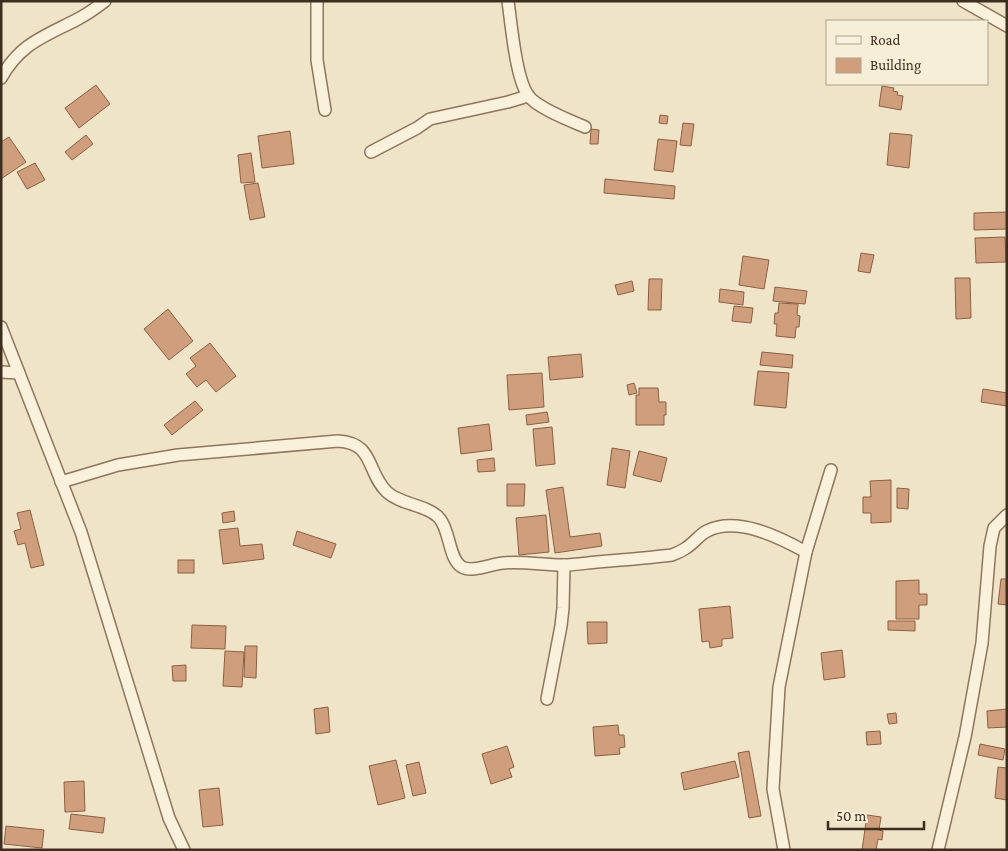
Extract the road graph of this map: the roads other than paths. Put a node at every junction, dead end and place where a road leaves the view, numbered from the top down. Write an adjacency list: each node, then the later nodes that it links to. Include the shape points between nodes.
1 (105, 1): 6 (street, via 32,42 17,54)
2 (317, 1): 8 (street, via 317,60)
3 (508, 1): 7 (street, via 520,80)
4 (963, 1): 5 (street)
5 (1007, 26)
6 (1, 78)
7 (528, 96): 9 (street, via 541,106); 10 (street, via 430,119)
8 (324, 110)
9 (585, 127)
10 (371, 152)
11 (1, 327): 13 (street)
12 (1, 372): 13 (street)
13 (19, 373): 15 (street)
14 (831, 470): 17 (street)
15 (61, 482): 18 (street, via 118,465 178,455 351,442 362,449 387,492 439,518 456,561 462,568 521,562); 20 (street, via 81,532 169,818)
16 (1007, 516): 22 (street, via 994,528 990,546 982,643 965,737)
17 (806, 552): 18 (street, via 780,538 722,525 705,531 686,549 672,555); 21 (street, via 780,688 773,789)
18 (564, 565): 19 (street, via 564,608)
19 (547, 699)
20 (184, 850)
21 (784, 850)
22 (938, 850)

